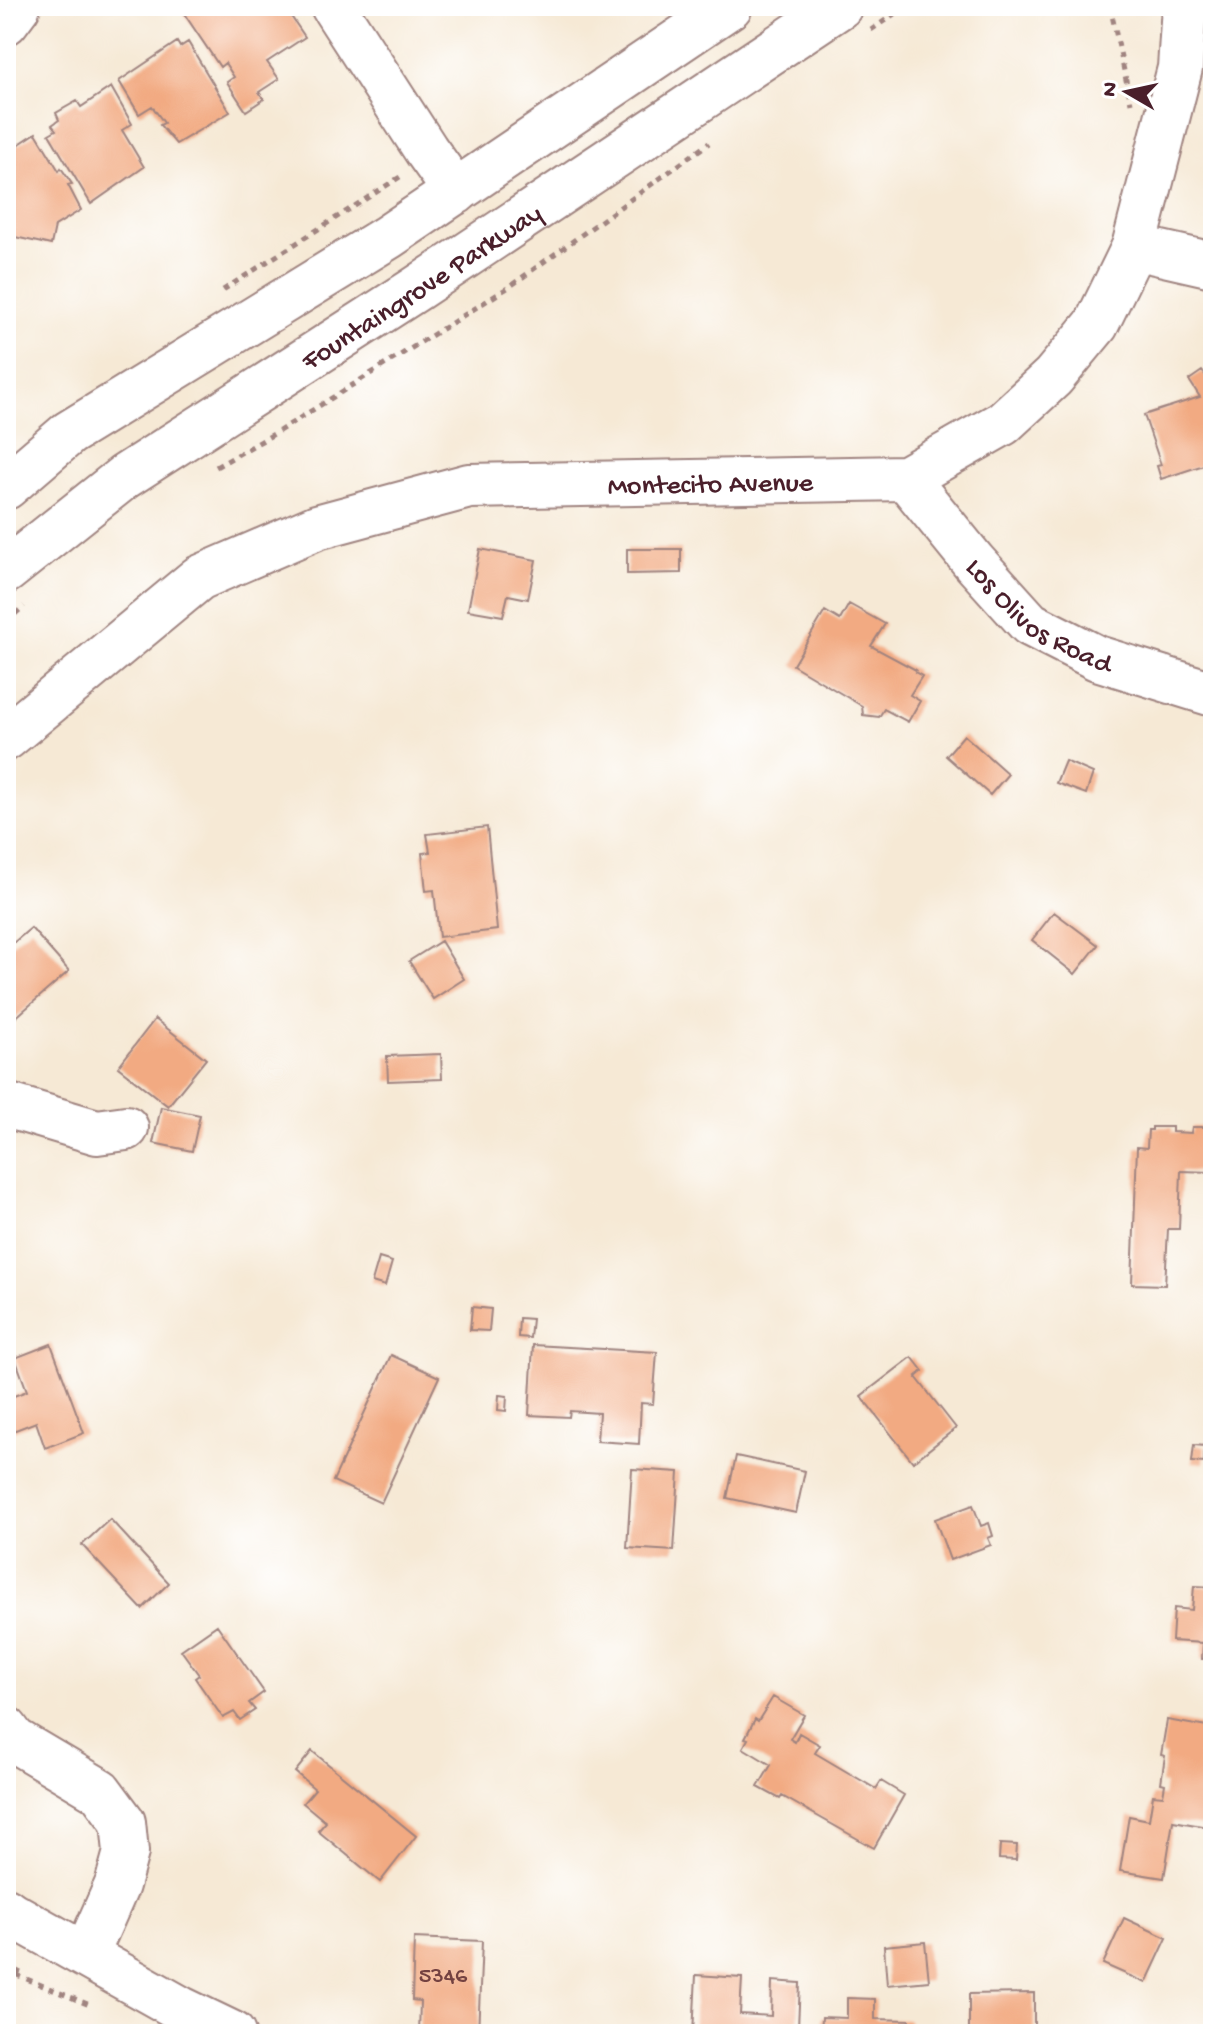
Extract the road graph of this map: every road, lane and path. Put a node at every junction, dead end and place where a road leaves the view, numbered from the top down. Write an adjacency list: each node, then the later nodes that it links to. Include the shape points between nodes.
1 (18, 6): 8 (street)
2 (333, 6): 11 (street)
3 (730, 6): 11 (street, Fountaingrove Parkway)
4 (906, 6): 7 (path)
5 (1110, 6): 9 (path)
6 (1184, 6): 12 (street, Montecito Avenue, via 1180,68)
7 (852, 20): 18 (street, Fountaingrove Parkway, via 124,477)
8 (6, 22)
9 (1133, 115)
10 (720, 135): 15 (path, via 509,287)
11 (444, 174): 14 (path); 17 (street, Fountaingrove Parkway, via 388,237 69,433)
12 (1134, 247): 13 (street); 16 (street, Montecito Avenue, via 1096,325 1053,377 1003,423)
13 (1213, 265)
14 (215, 295)
15 (211, 469)
16 (906, 478): 20 (street, Los Olivos Road, via 1030,624 1097,658); 21 (street, Montecito Avenue, via 469,486 317,527 199,578)
17 (6, 487)
18 (19, 584): 19 (path)
19 (6, 622)
20 (1213, 694)
21 (6, 738)
22 (6, 1105): 23 (street, via 97,1132)
23 (126, 1128)
24 (6, 1729): 26 (street, via 14,1740 100,1791 123,1822 126,1852 117,1885)
25 (7, 1911): 26 (street)
26 (86, 1955): 31 (street)
27 (6, 1967): 29 (path)
28 (21, 1967): 29 (path)
29 (17, 1975): 30 (path)
30 (94, 2007)
31 (233, 2034)

